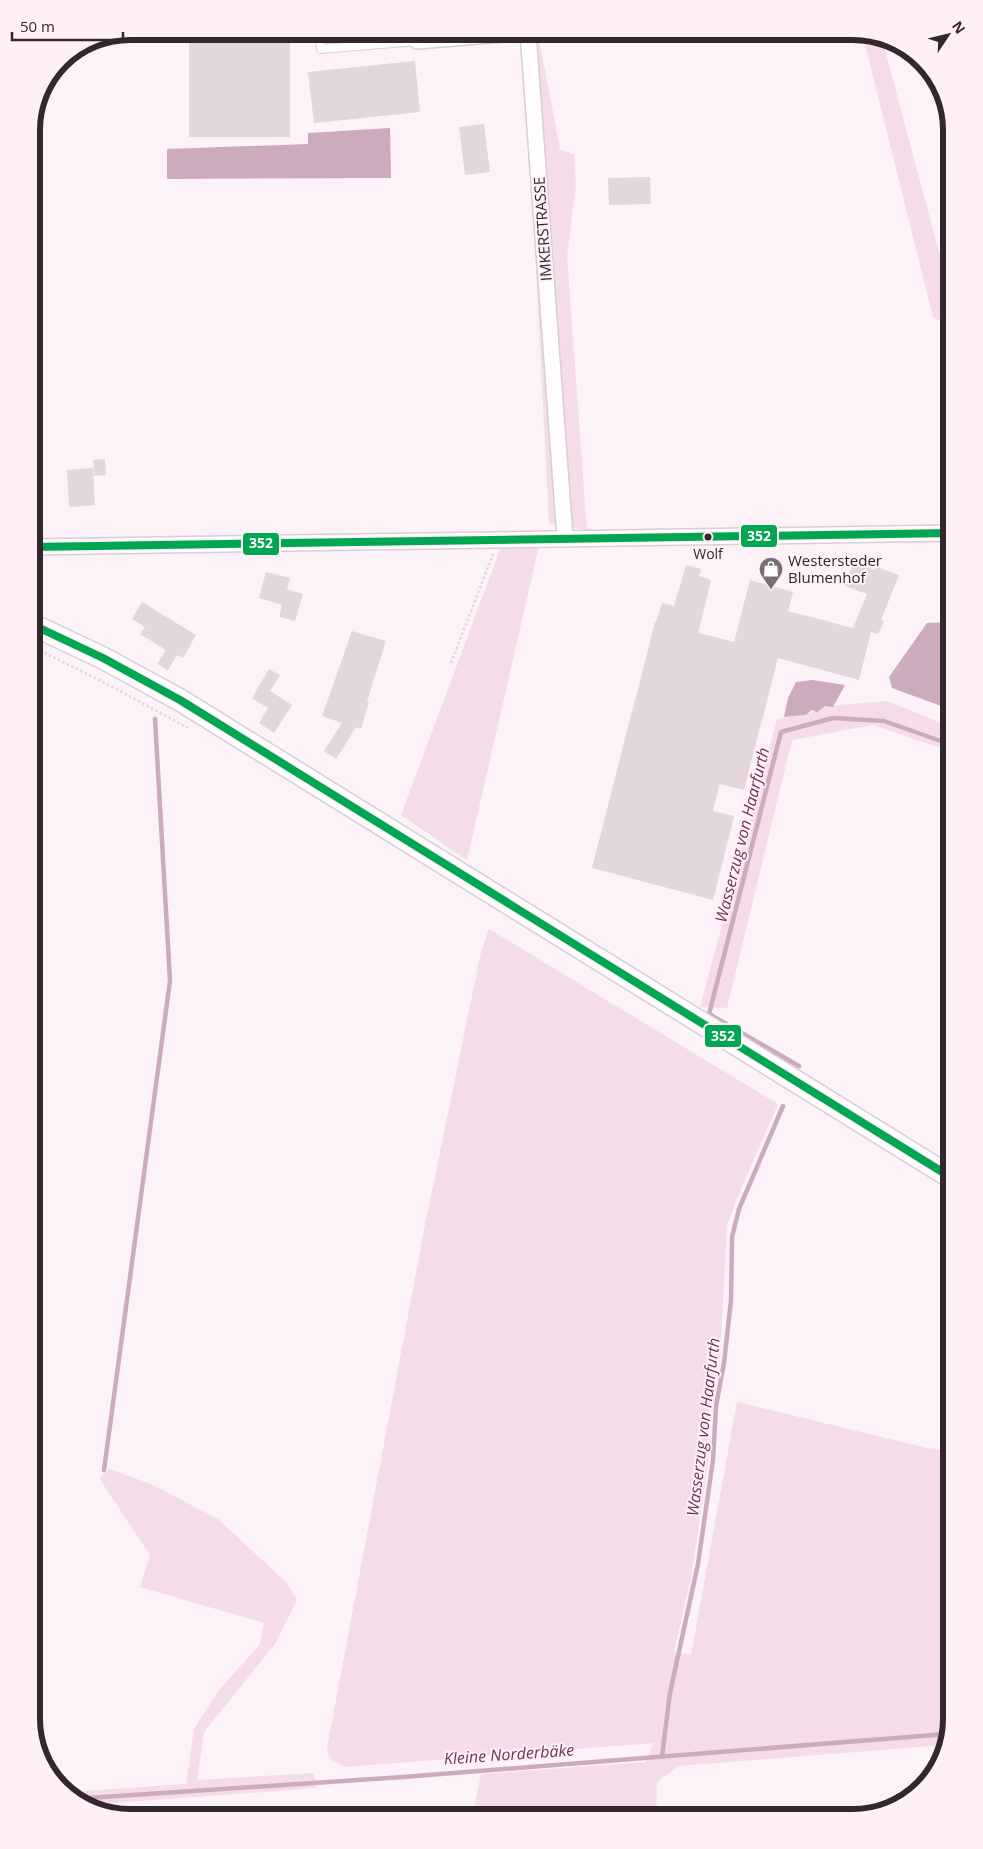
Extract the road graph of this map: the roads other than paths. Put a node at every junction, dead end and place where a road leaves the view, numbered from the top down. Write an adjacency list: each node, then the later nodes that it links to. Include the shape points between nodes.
1 (320, 40): 4 (lane, via 320,49)
2 (429, 40): 4 (street, IMKERSTRASSE)
3 (529, 40): 6 (street, IMKERSTRASSE)
4 (417, 41)
5 (943, 533): 6 (street)
6 (565, 538): 7 (street)
7 (40, 547)
8 (40, 628): 9 (main road, via 180,700)
9 (943, 1172)

